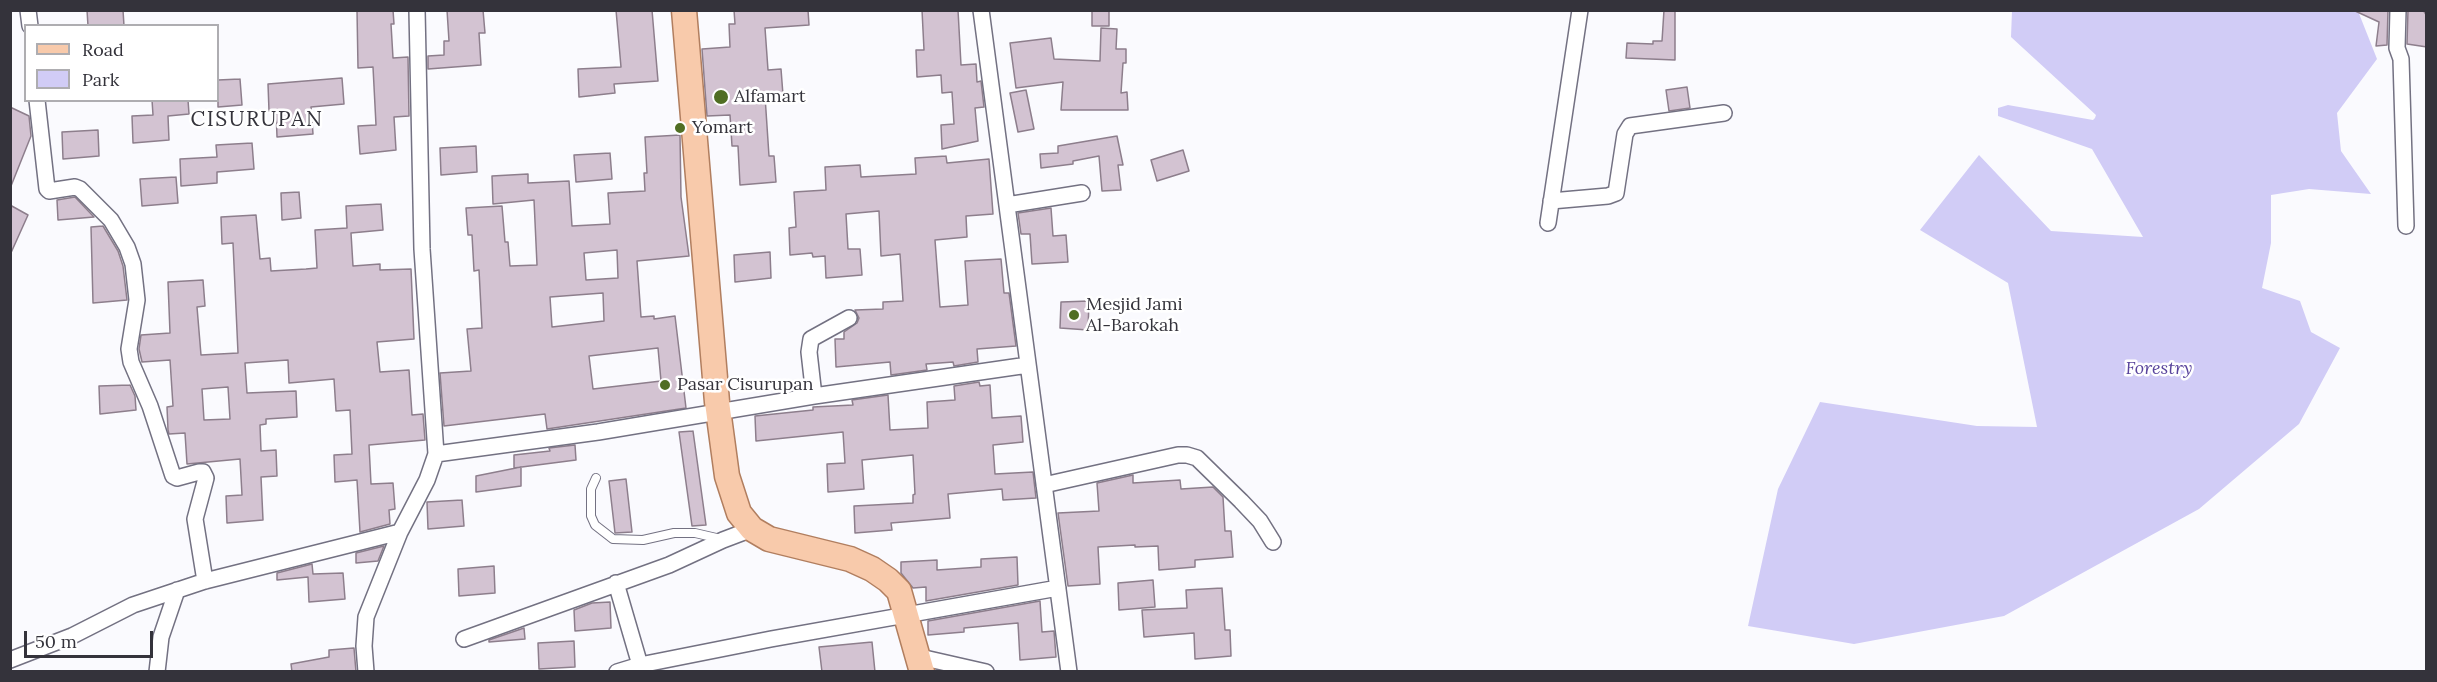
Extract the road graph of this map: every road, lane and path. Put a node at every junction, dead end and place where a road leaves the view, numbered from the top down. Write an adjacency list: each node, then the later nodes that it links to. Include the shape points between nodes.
1 (417, 10): 17 (street, via 422,249)
2 (684, 10): 16 (main road)
3 (981, 10): 10 (street)
4 (1580, 10): 9 (street)
5 (2398, 10): 12 (street)
6 (37, 102): 24 (street, via 47,189 80,189 111,220 133,264 137,300 129,349 131,362 150,406 171,475 177,478 203,472 206,478 195,519)
7 (1724, 113): 9 (street, via 1630,126 1625,134 1616,193)
8 (1082, 193): 10 (street)
9 (1551, 201): 11 (street)
10 (1007, 206): 14 (street)
11 (1548, 223)
12 (2406, 226)
13 (849, 318): 15 (street, via 811,339)
14 (1028, 365): 15 (street); 19 (street)
15 (814, 396): 16 (street)
16 (718, 411): 17 (street); 20 (main road, via 727,476 739,513)
17 (436, 454): 21 (street)
18 (596, 478): 22 (lane, via 591,489 591,516 595,525 613,539 643,540 695,533)
19 (1044, 485): 23 (street, via 1187,455 1197,458 1260,520); 26 (street)
20 (752, 529): 22 (street); 28 (main road, via 769,539 850,559 872,569 899,591)
21 (400, 532): 24 (street); 34 (street, via 366,616)
22 (723, 540): 25 (street, via 669,566)
23 (1273, 542)
24 (205, 581): 27 (street)
25 (616, 583): 29 (street); 32 (street)
26 (1058, 588): 28 (street); 37 (street)
27 (177, 590): 30 (street, via 133,605 72,636); 33 (street, via 161,637)
28 (906, 616): 31 (main road); 32 (street)
29 (464, 639)
30 (10, 660)
31 (921, 664): 36 (street)
32 (640, 668): 35 (street)
33 (157, 672)
34 (366, 672)
35 (617, 672)
36 (986, 672)
37 (1069, 672)

